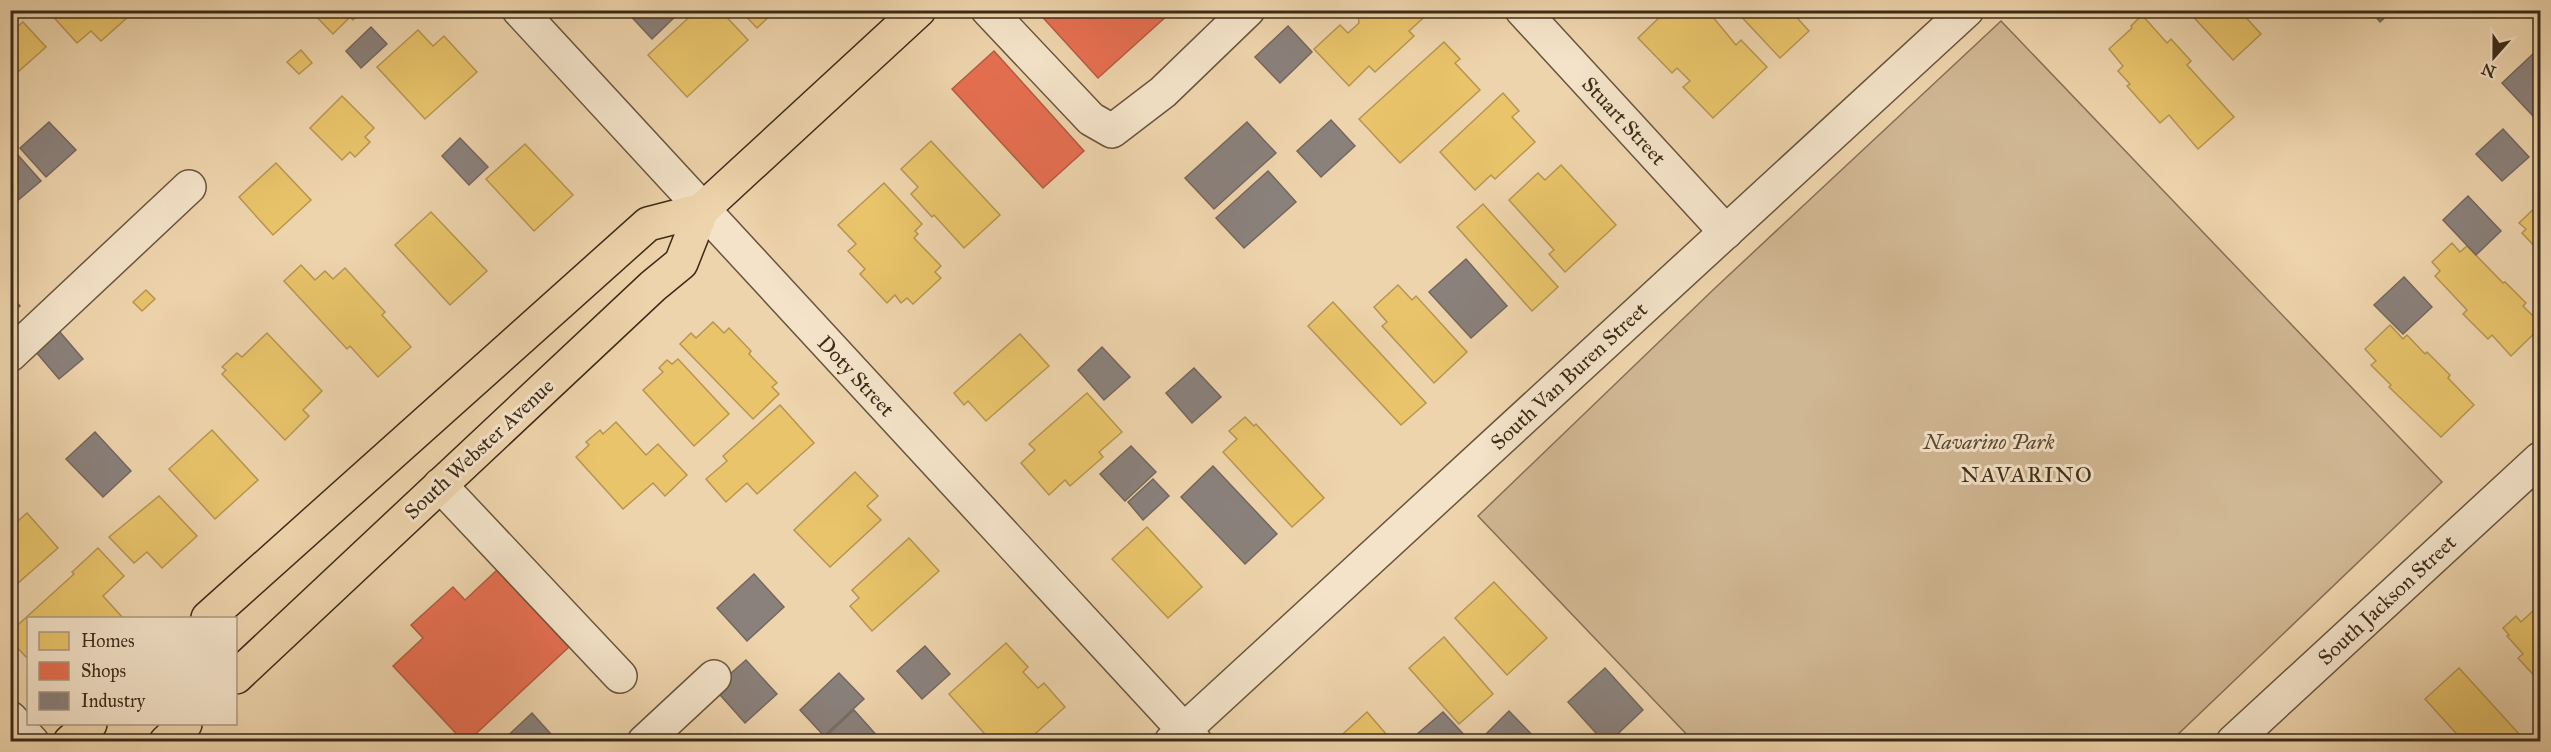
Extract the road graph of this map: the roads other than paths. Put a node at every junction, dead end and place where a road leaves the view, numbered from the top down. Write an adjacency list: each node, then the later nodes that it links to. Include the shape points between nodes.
1 (519, 10): 8 (street, Doty Street)
2 (919, 10): 8 (main road, South Webster Avenue)
3 (988, 10): 4 (street, via 1091,119 1112,131 1163,92)
4 (1248, 10)
5 (1522, 10): 9 (street, Stuart Street)
6 (1967, 10): 9 (street, South Van Buren Street)
7 (189, 187): 10 (street)
8 (702, 210): 12 (main road, South Webster Avenue, via 681,263); 13 (main road, South Webster Avenue, via 648,225); 20 (street, Doty Street)
9 (1726, 231): 20 (street, South Van Buren Street)
10 (10, 356)
11 (2541, 459): 25 (street, South Jackson Street)
12 (440, 485): 14 (main road, South Webster Avenue); 15 (street)
13 (209, 617)
14 (237, 675)
15 (620, 676)
16 (714, 677): 24 (street)
17 (10, 718): 21 (street)
18 (88, 725): 22 (main road)
19 (183, 725): 23 (main road)
20 (1183, 738)
21 (32, 741)
22 (70, 741)
23 (166, 741)
24 (644, 741)
25 (2233, 741)

